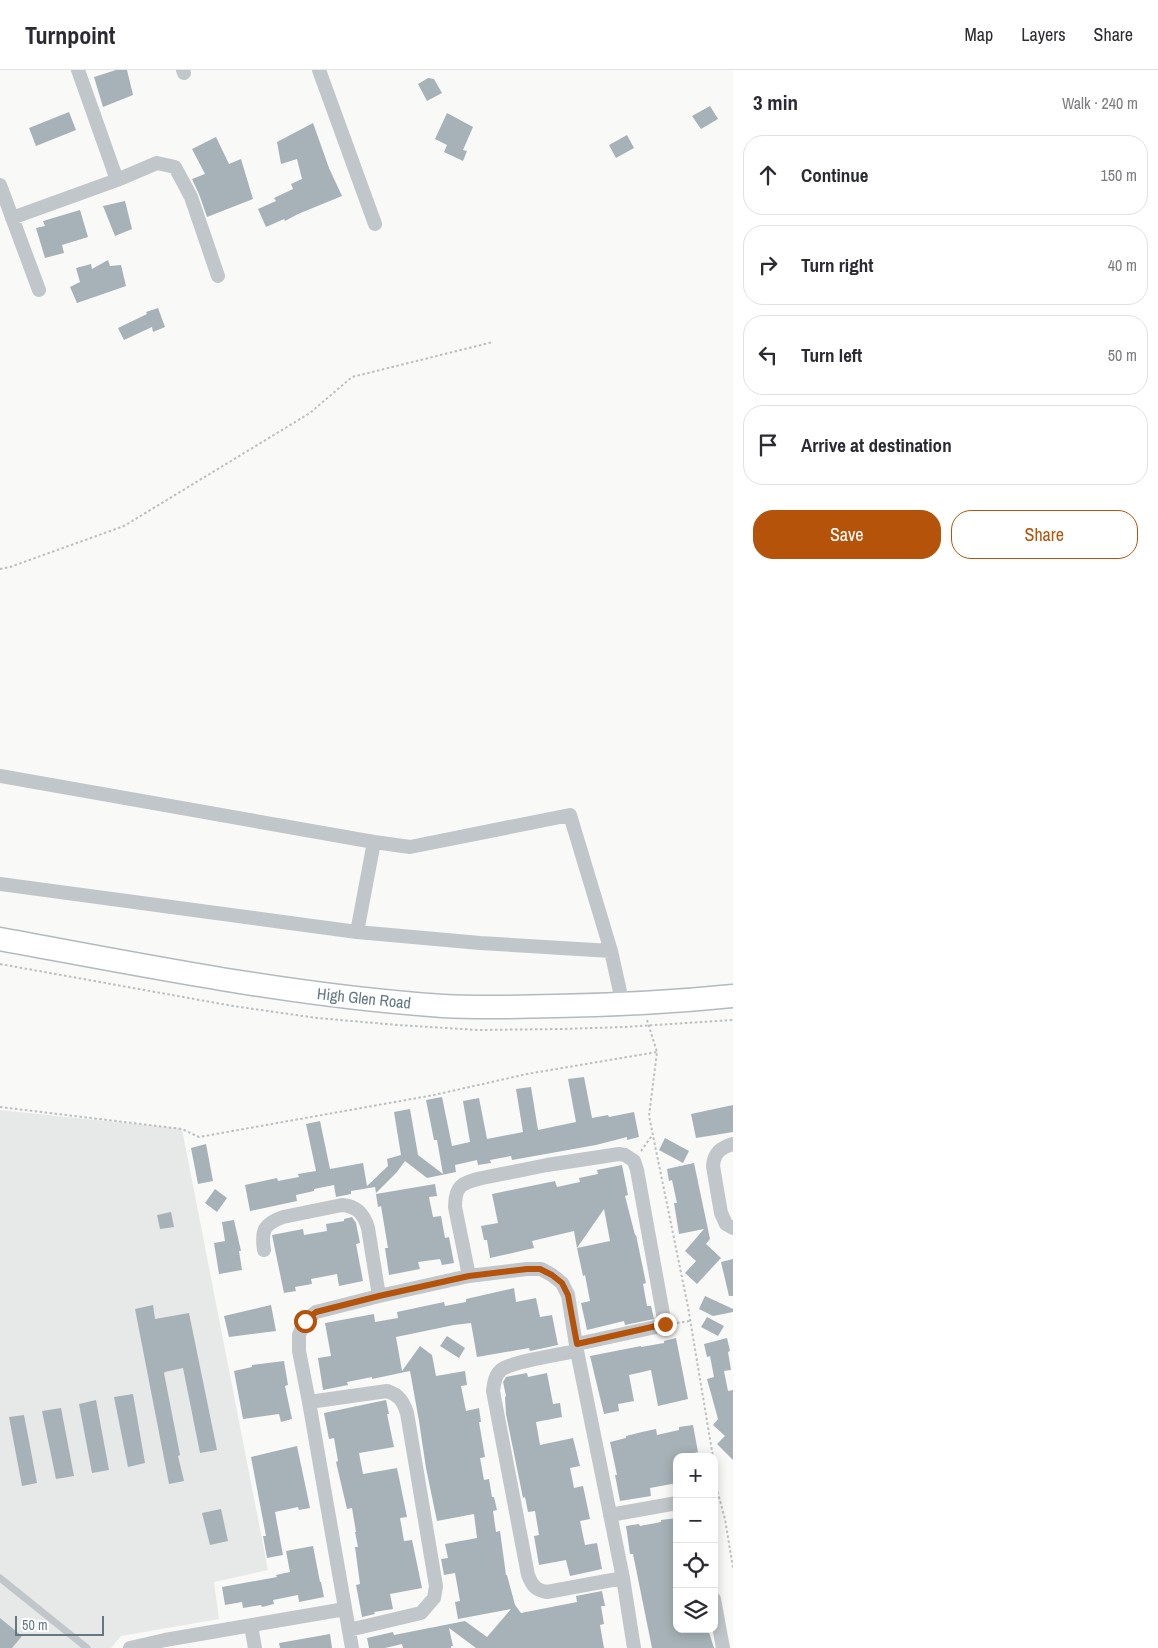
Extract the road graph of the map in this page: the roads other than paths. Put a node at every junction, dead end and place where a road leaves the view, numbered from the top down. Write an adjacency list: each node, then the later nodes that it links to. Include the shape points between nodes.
1 (78, 70): 3 (street)
2 (319, 70): 6 (street)
3 (117, 180): 5 (street); 7 (street, via 157,163 175,167 191,197)
4 (0, 185): 5 (street)
5 (12, 218): 8 (street)
6 (375, 224)
7 (218, 276)
8 (39, 290)
9 (0, 776): 10 (street)
10 (374, 842): 12 (street); 14 (street, via 410,847 570,814)
11 (0, 884): 12 (street)
12 (356, 932): 14 (street)
13 (0, 939): 16 (main road, High Glen Road, via 316,994 500,1008)
14 (611, 951): 16 (street)
15 (733, 996): 16 (main road, High Glen Road)
16 (633, 1004)
17 (733, 1144): 18 (street, via 717,1152 713,1166 721,1213 726,1224)
18 (733, 1228)
19 (264, 1250): 21 (street, via 264,1231 274,1220 350,1206 365,1218)
20 (469, 1276): 21 (street); 22 (street, via 527,1269 540,1269 552,1275 562,1283 568,1295); 22 (street, via 455,1207 455,1195 462,1185 482,1178 582,1159 625,1155 634,1161 637,1170 665,1324)
21 (379, 1296): 23 (street, via 316,1312 305,1321 299,1335 298,1351)
22 (577, 1347): 25 (street); 27 (street, via 513,1365 501,1370 494,1380 493,1391 528,1575 532,1585 547,1592)
23 (309, 1402): 28 (street); 31 (street, via 387,1391 403,1401 407,1413 436,1586 434,1598 421,1613)
24 (673, 1504): 25 (street)
25 (610, 1515): 27 (street)
26 (0, 1578): 33 (lane)
27 (623, 1578): 37 (street)
28 (345, 1609): 30 (street); 31 (street)
29 (718, 1621): 38 (street)
30 (251, 1626): 32 (street); 35 (street)
31 (349, 1630): 36 (street)
32 (166, 1644): 34 (street)
33 (87, 1648)
34 (130, 1648)
35 (256, 1648)
36 (352, 1648)
37 (634, 1648)
38 (723, 1648)

